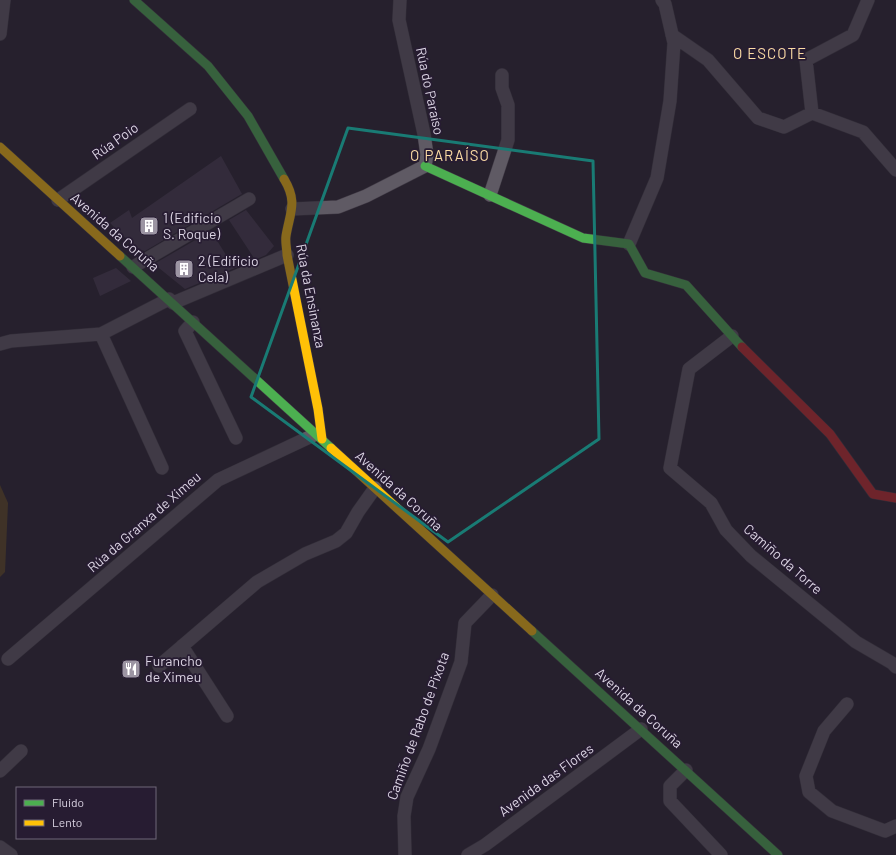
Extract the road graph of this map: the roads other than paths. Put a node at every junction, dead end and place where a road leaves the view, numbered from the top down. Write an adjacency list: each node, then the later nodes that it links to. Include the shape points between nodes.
1 (4, 0): 6 (street)
2 (134, 0): 17 (street, Rúa da Ensinanza, via 208,66 248,116 289,189)
3 (400, 0): 12 (street, Rúa do Paraíso, via 399,20 424,134)
4 (662, 0): 7 (street)
5 (868, 0): 10 (street, via 853,35 806,60)
6 (0, 34)
7 (672, 35): 10 (street, via 708,60 758,118 784,127); 18 (street, via 674,43 670,102 657,178)
8 (502, 75): 14 (street, via 502,88 508,105 508,140)
9 (190, 109): 16 (street, Rúa Poio)
10 (812, 113): 13 (street, via 863,132)
11 (0, 147): 16 (street, Avenida da Coruña)
12 (426, 166): 14 (street); 17 (street, via 338,207)
13 (896, 170)
14 (490, 195): 18 (street, via 583,238)
15 (249, 199): 20 (street)
16 (58, 200): 20 (street, Avenida da Coruña)
17 (292, 210): 19 (street, Rúa da Ensinanza, via 286,237)
18 (629, 244): 24 (street, via 645,273 686,285)
19 (287, 255): 21 (street); 26 (street, Rúa da Ensinanza, via 318,409)
20 (133, 267): 21 (street, Avenida da Coruña)
21 (171, 301): 22 (street, Avenida da Coruña); 23 (street)
22 (193, 322): 26 (street, Avenida da Coruña); 27 (street, via 185,331)
23 (101, 334): 25 (street); 28 (street)
24 (732, 336): 30 (street, via 830,434 873,494); 35 (street, Camiño da Torre, via 689,369 670,468 711,503 726,530 751,556 856,642)
25 (0, 344)
26 (319, 437): 29 (street, Avenida da Coruña); 33 (street, Rúa da Granxa de Ximeu, via 218,480)
27 (236, 438)
28 (162, 468)
29 (375, 488): 31 (street, Avenida da Coruña); 32 (street, via 346,533 336,541 305,554 257,582)
30 (896, 498)
31 (492, 595): 38 (street, Avenida da Coruña); 45 (street, Camiño de Rabo de Pixota, via 465,623 461,662 429,749 407,796 404,816)
32 (182, 646): 34 (street); 37 (street)
33 (8, 659)
34 (159, 666)
35 (896, 667)
36 (847, 704): 42 (street, via 824,730 806,776 809,792 832,811 885,831)
37 (227, 716)
38 (641, 729): 40 (street, Avenida da Coruña); 46 (street, Avenida das Flores)
39 (21, 751): 41 (street)
40 (686, 770): 47 (street, via 670,786 670,801); 48 (street, Avenida da Coruña)
41 (0, 771)
42 (896, 826)
43 (0, 847): 44 (street)
44 (10, 855)
45 (405, 855)
46 (468, 855)
47 (721, 855)
48 (778, 855)

